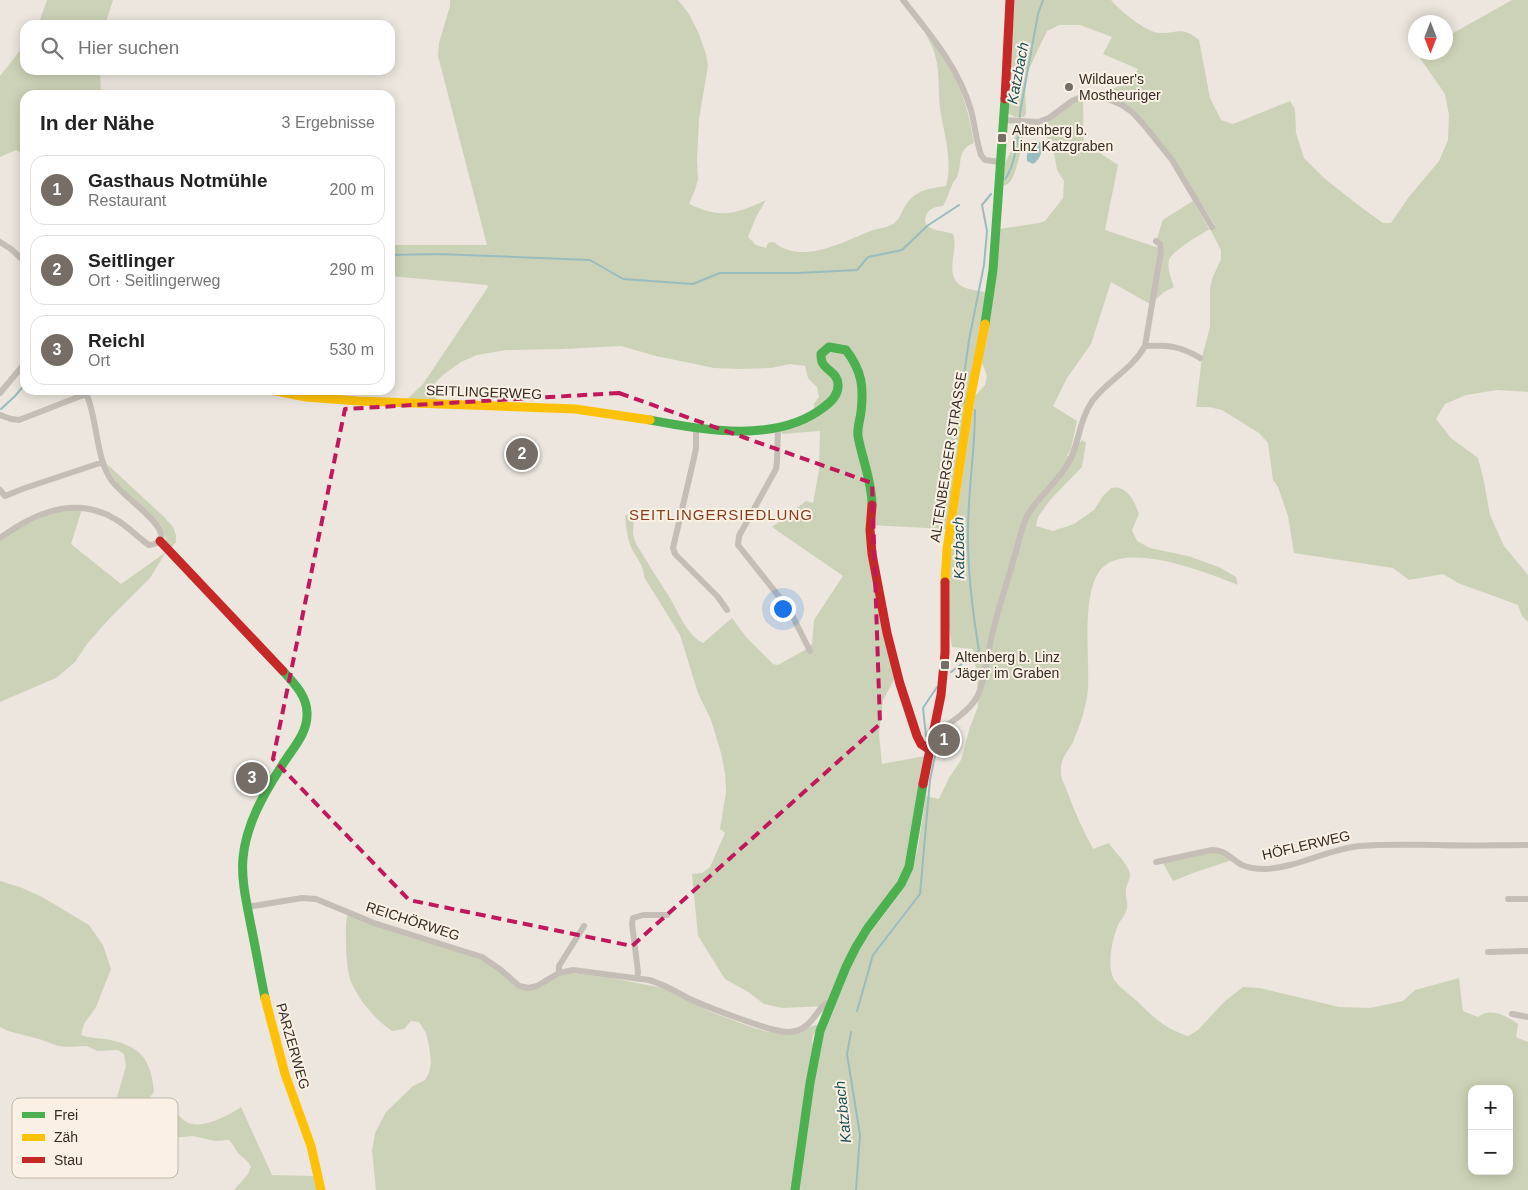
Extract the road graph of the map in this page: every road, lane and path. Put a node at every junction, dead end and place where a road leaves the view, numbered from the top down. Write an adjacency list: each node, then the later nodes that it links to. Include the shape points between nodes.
1 (903, 0): 4 (street, via 953,67 971,111 981,155 985,160)
2 (1010, 0): 3 (street, ALTENBERGER STRASSE)
3 (1003, 120): 4 (street, ALTENBERGER STRASSE); 5 (street, via 1038,122 1081,97 1108,99 1122,105 1144,125 1172,160)
4 (1000, 162): 25 (street, ALTENBERGER STRASSE, via 991,287 948,549 945,665)
5 (1212, 227)
6 (1156, 241): 9 (street, via 1161,251)
7 (0, 242): 8 (street)
8 (20, 257)
9 (1146, 346): 10 (street, via 1174,346); 25 (street, via 1093,401 1065,469 1029,512 994,623 978,694 968,709 944,727)
10 (1200, 358)
11 (20, 369): 12 (street)
12 (0, 393)
13 (79, 395): 16 (street, via 19,420)
14 (87, 395): 19 (street)
15 (300, 395): 17 (street, SEITLINGERWEG, via 360,402 572,409)
16 (0, 415)
17 (696, 428): 18 (street, SEITLINGERWEG, via 744,432); 23 (street, via 696,448 673,548)
18 (778, 428): 24 (street, via 776,469 739,536 738,544 789,609); 26 (street, SEITLINGERWEG, via 803,419 829,404 838,392 838,381 822,362 821,354 823,350 834,347 846,350 858,366 862,383 858,434 872,491 870,543 887,633 916,736)
19 (103, 462): 20 (street, via 9,495 5,496); 22 (street, via 116,487 155,523 162,538)
20 (0, 490)
21 (0, 538): 22 (street, via 43,514 73,507 114,518 149,545)
22 (160, 542): 31 (street, PARZERWEG, via 289,678 307,707 302,735 272,782 246,840 242,864)
23 (727, 610)
24 (810, 651)
25 (936, 728): 26 (street, ALTENBERGER STRASSE)
26 (930, 750): 38 (street, ALTENBERGER STRASSE, via 909,867 897,890 856,947)
27 (1528, 846): 28 (street, HÖFLERWEG, via 1360,846 1267,869 1242,865 1218,850)
28 (1156, 862)
29 (1528, 898): 30 (street)
30 (1508, 899)
31 (247, 907): 36 (street, REICHÖRWEG, via 302,898 316,899 374,923 482,957 520,986 537,986); 41 (street, PARZERWEG, via 275,1040 312,1147)
32 (668, 915): 37 (street, via 633,918)
33 (584, 926): 36 (street, via 559,966)
34 (1528, 951): 35 (street)
35 (1488, 952)
36 (559, 973): 37 (street, REICHÖRWEG, via 582,970)
37 (637, 978): 38 (street, REICHÖRWEG, via 660,983 715,1009 782,1032 807,1026 825,1003)
38 (831, 1002): 42 (street, ALTENBERGER STRASSE, via 814,1058)
39 (1512, 1014): 40 (street)
40 (1528, 1017)
41 (321, 1190)
42 (795, 1190)

